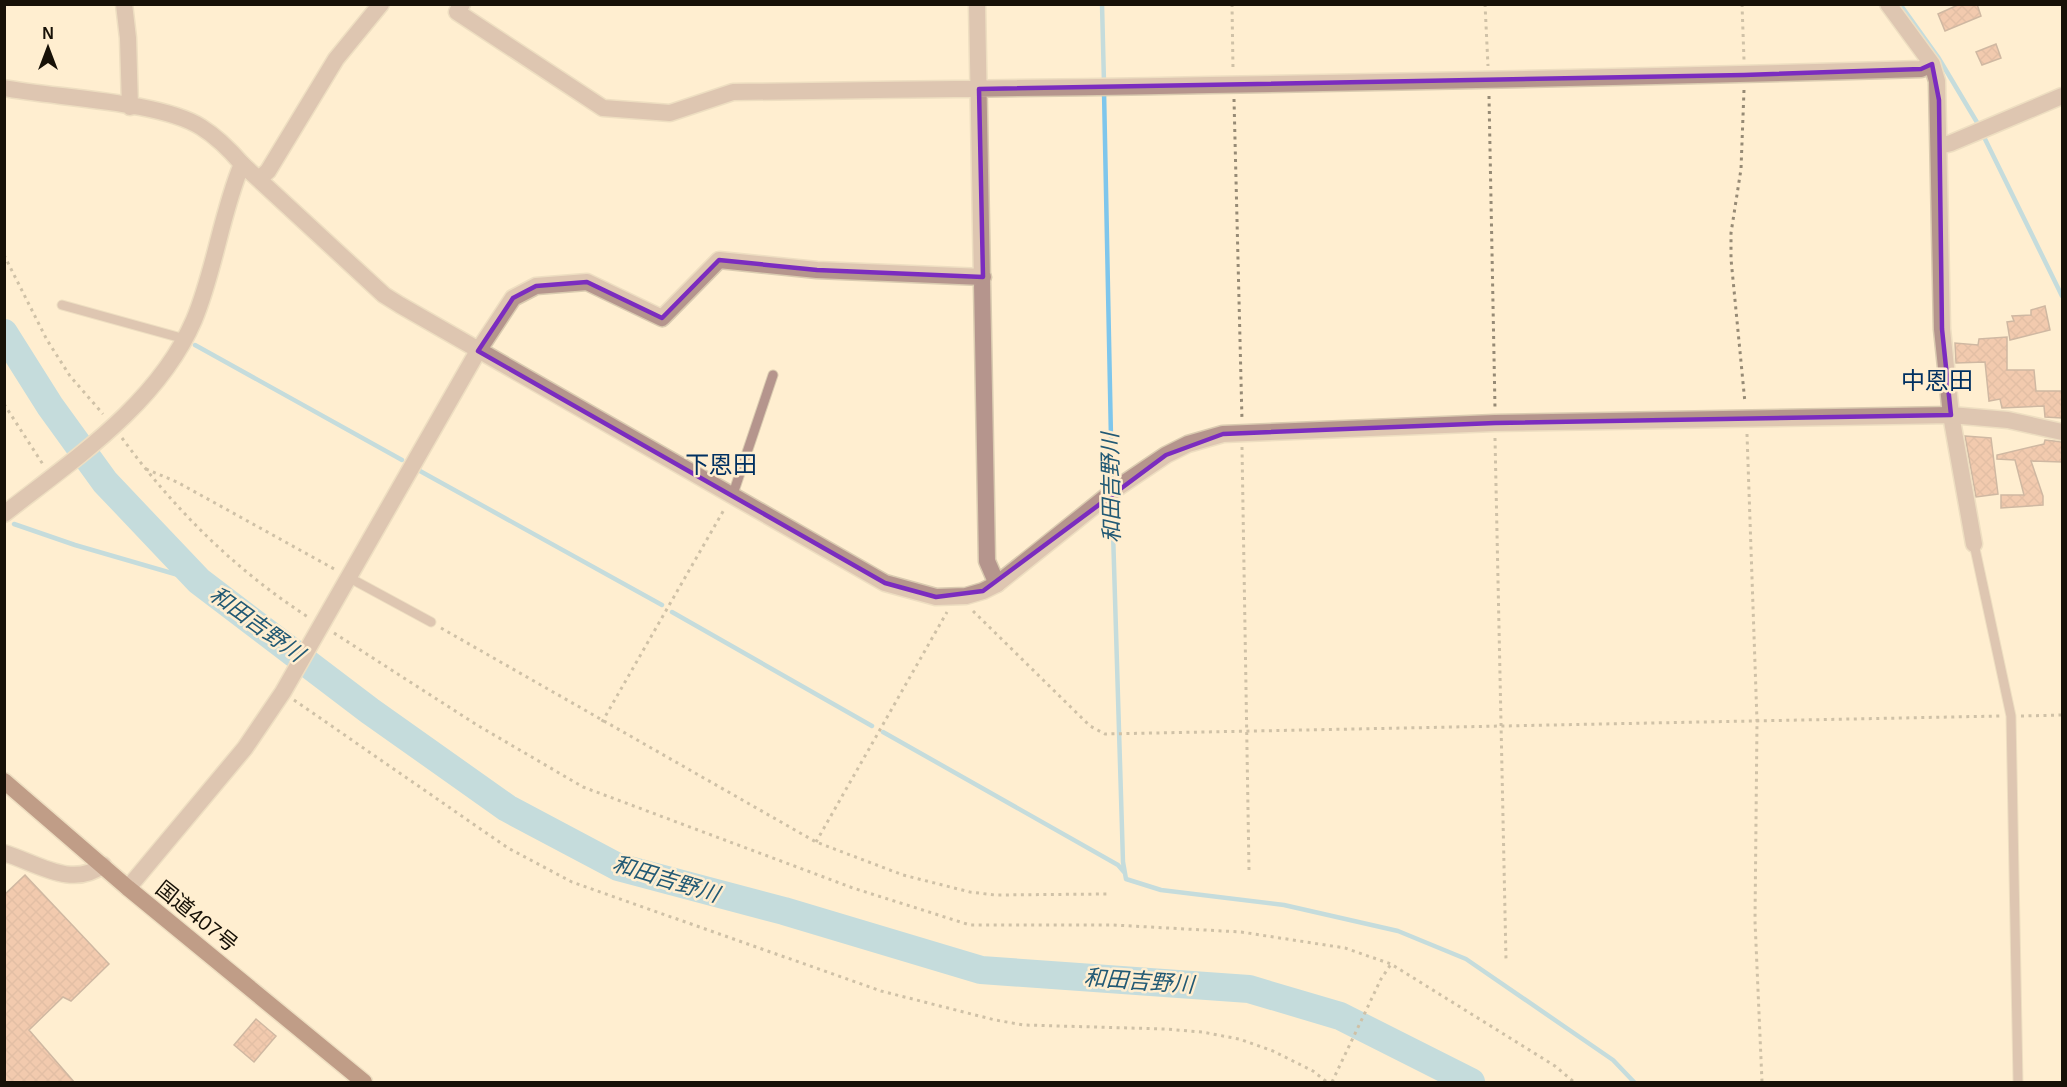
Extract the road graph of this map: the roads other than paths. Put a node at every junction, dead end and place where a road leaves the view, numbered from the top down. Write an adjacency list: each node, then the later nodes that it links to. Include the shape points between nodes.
1 (124, 4): 10 (street)
2 (381, 4): 13 (street, via 336,59 268,171)
3 (977, 4): 8 (street)
4 (1888, 4): 6 (street)
5 (455, 7): 8 (street, via 603,108 670,113 733,92)
6 (1932, 64): 8 (street, via 1921,69 1744,75); 11 (street, via 1939,100)
7 (4, 88): 10 (street)
8 (979, 89): 14 (street)
9 (2062, 96): 11 (street)
10 (129, 107): 12 (street, via 176,116 200,127)
11 (1939, 146): 19 (street, via 1942,329)
12 (242, 164): 13 (street); 16 (street, via 201,302)
13 (259, 179): 17 (street, via 384,295)
14 (983, 277): 17 (street, via 817,270 719,260 662,318 587,282 536,286 513,298); 25 (street, via 987,561)
15 (62, 305): 16 (lane)
16 (185, 339): 22 (street, via 157,380 111,427)
17 (478, 351): 21 (street); 24 (street)
18 (773, 375): 21 (lane)
19 (1952, 416): 20 (street, via 2008,420); 23 (street); 25 (street, via 1495,423 1223,434 1166,454)
20 (2062, 432)
21 (733, 494): 25 (street, via 885,583 948,597 966,596)
22 (4, 514)
23 (1974, 544): 32 (lane, via 2011,716)
24 (348, 577): 26 (lane); 30 (street, via 284,690 244,748)
25 (997, 584)
26 (431, 622)
27 (4, 781): 29 (highway, 国道407号)
28 (4, 853): 29 (street, via 74,876 93,873)
29 (103, 865): 30 (highway, 国道407号)
30 (128, 888): 31 (highway, 国道407号)
31 (364, 1083)
32 (2018, 1083)

